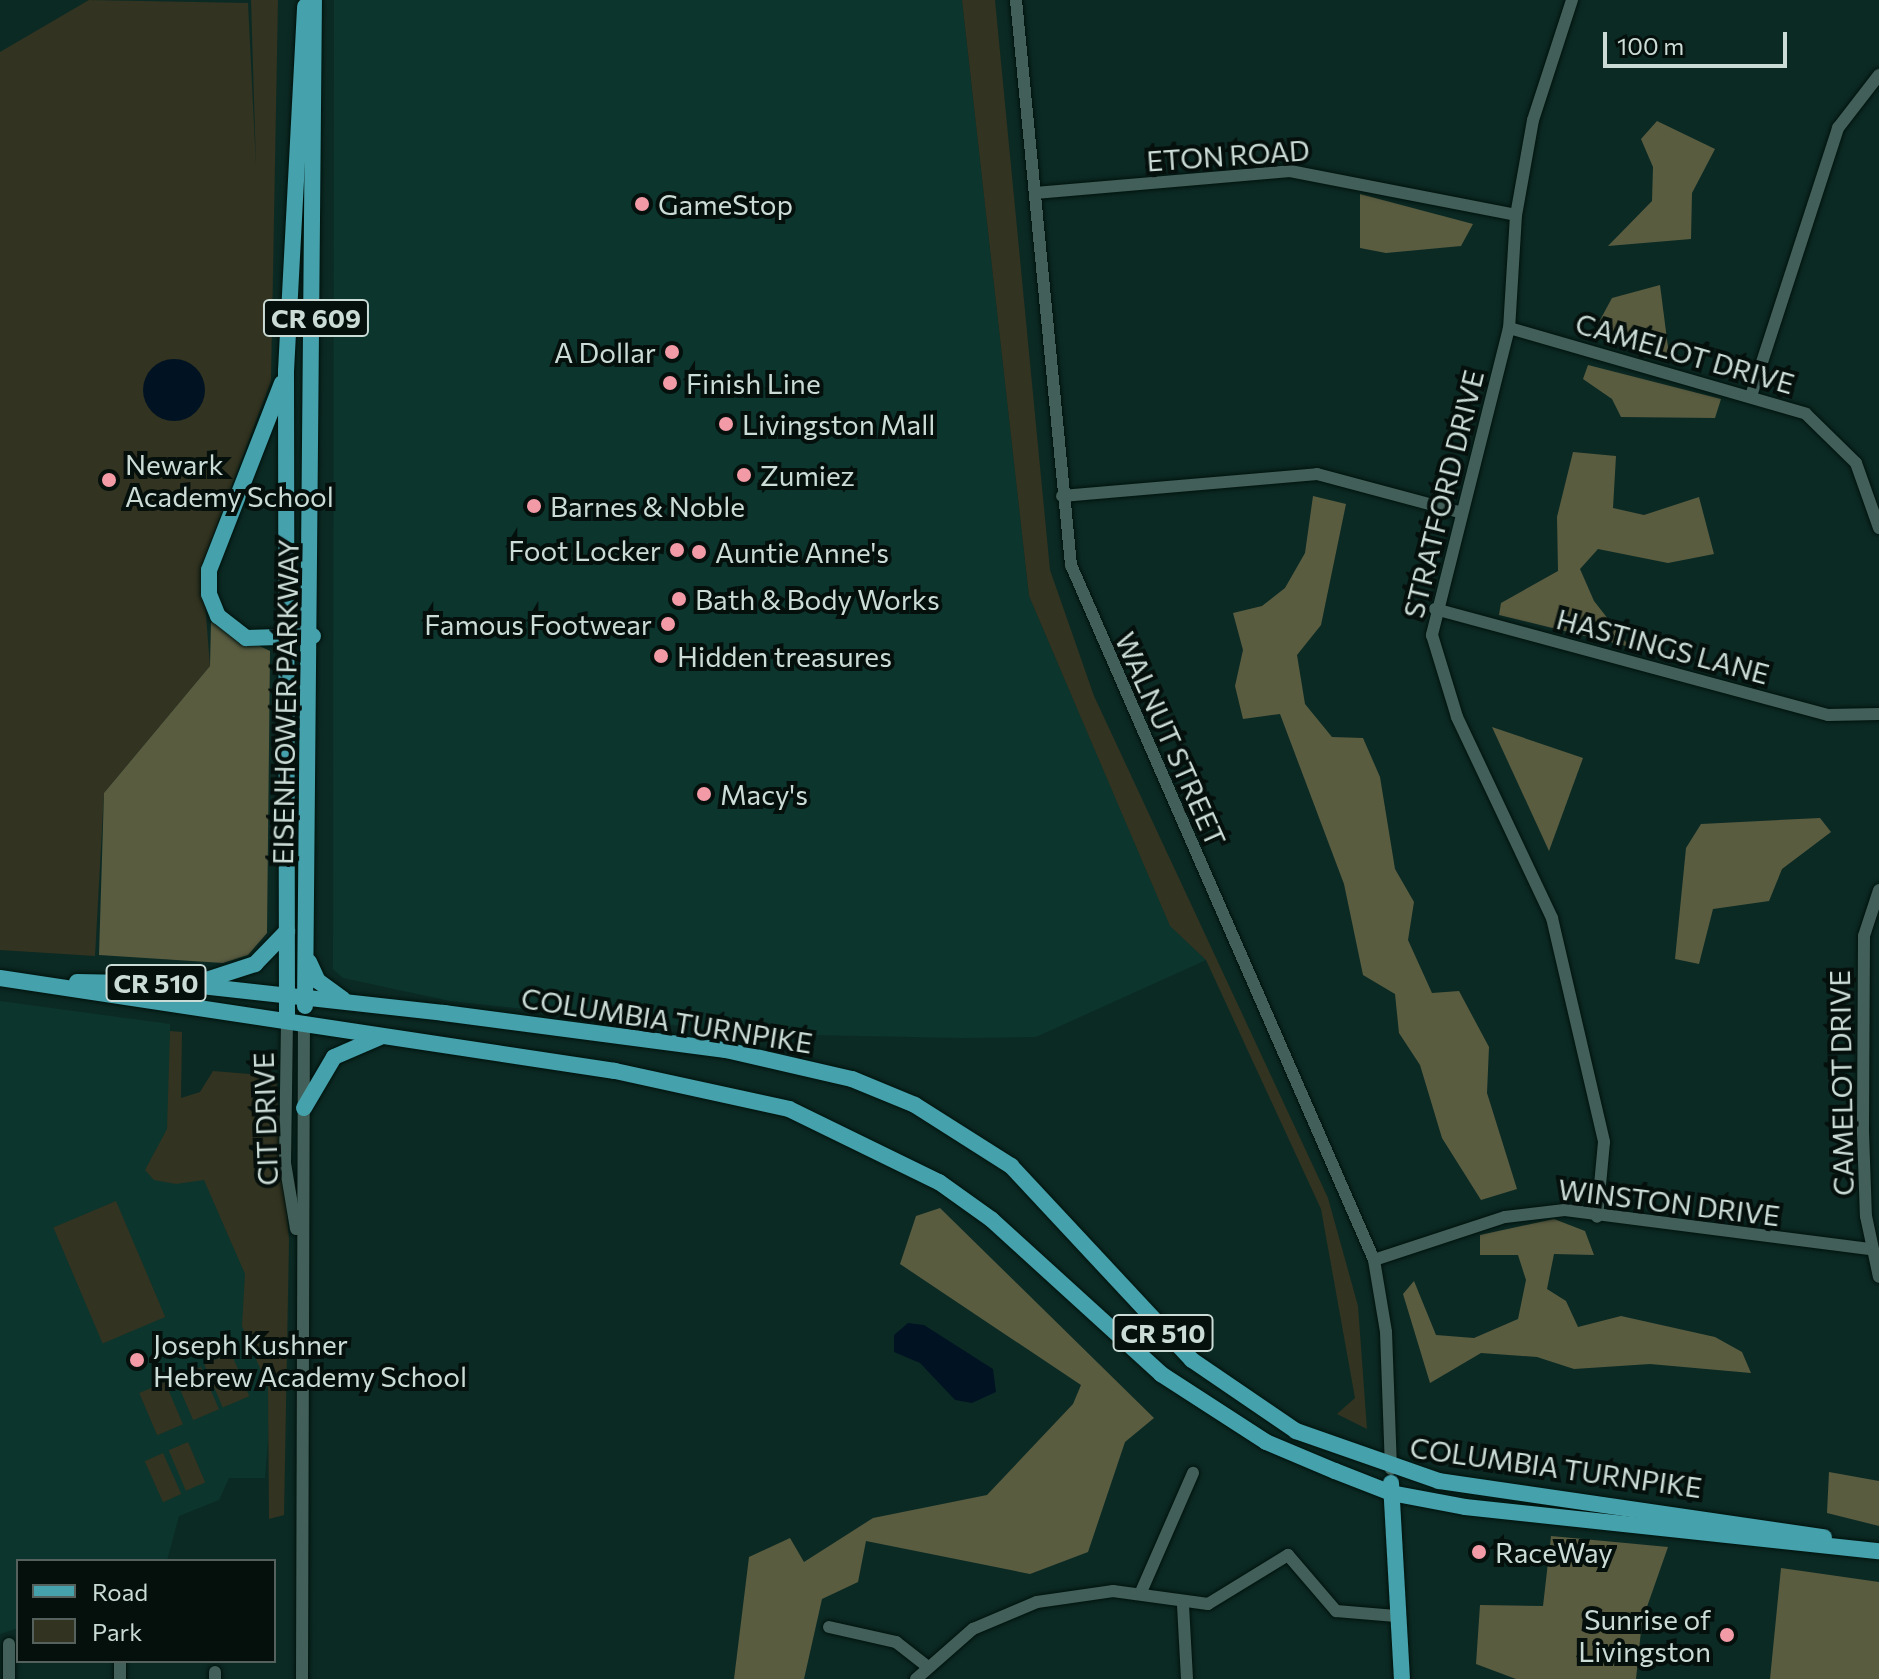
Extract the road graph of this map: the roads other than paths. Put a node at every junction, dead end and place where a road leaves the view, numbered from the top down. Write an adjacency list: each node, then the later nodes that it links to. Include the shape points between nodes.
1 (305, 0): 9 (main road, EISENHOWER PARKWAY / CR 609)
2 (314, 0): 15 (main road, EISENHOWER PARKWAY / CR 609)
3 (1016, 0): 6 (street, WALNUT STREET)
4 (1572, 0): 7 (street, STRATFORD DRIVE, via 1533,120)
5 (1879, 75): 10 (street, via 1857,94 1838,128)
6 (1035, 193): 7 (street, ETON ROAD, via 1290,171); 11 (street, WALNUT STREET)
7 (1516, 215): 8 (street, STRATFORD DRIVE)
8 (1509, 328): 10 (street, CAMELOT DRIVE); 12 (street, STRATFORD DRIVE)
9 (286, 371): 16 (main road, EISENHOWER PARKWAY / CR 609); 16 (main road, via 208,582 218,616 235,632)
10 (1752, 393): 13 (street, CAMELOT DRIVE, via 1826,428 1856,463)
11 (1062, 496): 12 (street, via 1317,474); 33 (street, WALNUT STREET, via 1086,609)
12 (1459, 512): 14 (street, STRATFORD DRIVE)
13 (1879, 528)
14 (1435, 609): 17 (street, HASTINGS LANE, via 1828,715); 31 (street, STRATFORD DRIVE, via 1442,678 1552,918 1604,1142)
15 (313, 636): 16 (main road); 20 (main road, EISENHOWER PARKWAY / CR 609)
16 (287, 641): 19 (main road, EISENHOWER PARKWAY / CR 609)
17 (1879, 714)
18 (1879, 890): 32 (street, CAMELOT DRIVE, via 1864,936)
19 (287, 931): 23 (main road, via 255,964); 24 (main road, EISENHOWER PARKWAY / CR 609)
20 (307, 957): 25 (main road, EISENHOWER PARKWAY / CR 609); 26 (main road, via 318,981)
21 (0, 978): 22 (main road, COLUMBIA TURNPIKE / CR 510)
22 (24, 981): 23 (main road, COLUMBIA TURNPIKE / CR 510); 27 (main road, COLUMBIA TURNPIKE / CR 510)
23 (182, 984): 24 (main road, COLUMBIA TURNPIKE / CR 510)
24 (288, 995): 25 (main road, COLUMBIA TURNPIKE / CR 510); 27 (main road, EISENHOWER PARKWAY / CR 609)
25 (306, 998): 26 (main road, COLUMBIA TURNPIKE / CR 510); 28 (main road, EISENHOWER PARKWAY / CR 609)
26 (354, 1004): 36 (main road, COLUMBIA TURNPIKE / CR 510, via 755,1055 852,1079 915,1105 1011,1166 1192,1360 1296,1431)
27 (287, 1020): 28 (main road, COLUMBIA TURNPIKE / CR 510); 34 (street, CIT DRIVE, via 285,1163)
28 (304, 1022): 29 (main road, COLUMBIA TURNPIKE / CR 510); 30 (street, CIT DRIVE)
29 (392, 1034): 30 (main road, via 334,1057); 38 (main road, COLUMBIA TURNPIKE / CR 510, via 737,1095 840,1129 969,1203 1161,1374 1209,1406 1266,1442)
30 (304, 1108): 34 (street, CIT DRIVE)
31 (1597, 1217): 32 (street, WINSTON DRIVE); 33 (street, WINSTON DRIVE, via 1529,1212)
32 (1870, 1249): 35 (street, CAMELOT DRIVE)
33 (1374, 1260): 36 (street, WALNUT STREET, via 1386,1332)
34 (302, 1264): 47 (street, CIT DRIVE)
35 (1879, 1277)
36 (1391, 1469): 38 (main road); 39 (main road, COLUMBIA TURNPIKE / CR 510)
37 (1193, 1473): 40 (street)
38 (1391, 1493): 39 (main road, COLUMBIA TURNPIKE / CR 510); 42 (main road)
39 (1879, 1549)
40 (1141, 1592): 41 (street); 45 (street, via 1037,1602 973,1629)
41 (1183, 1605): 42 (street, via 1221,1601 1288,1555 1336,1611); 49 (street)
42 (1396, 1616): 50 (main road)
43 (829, 1627): 45 (street, via 896,1642)
44 (9, 1644): 46 (street)
45 (927, 1666): 48 (street)
46 (9, 1679)
47 (302, 1679)
48 (916, 1679)
49 (1187, 1679)
50 (1402, 1679)

